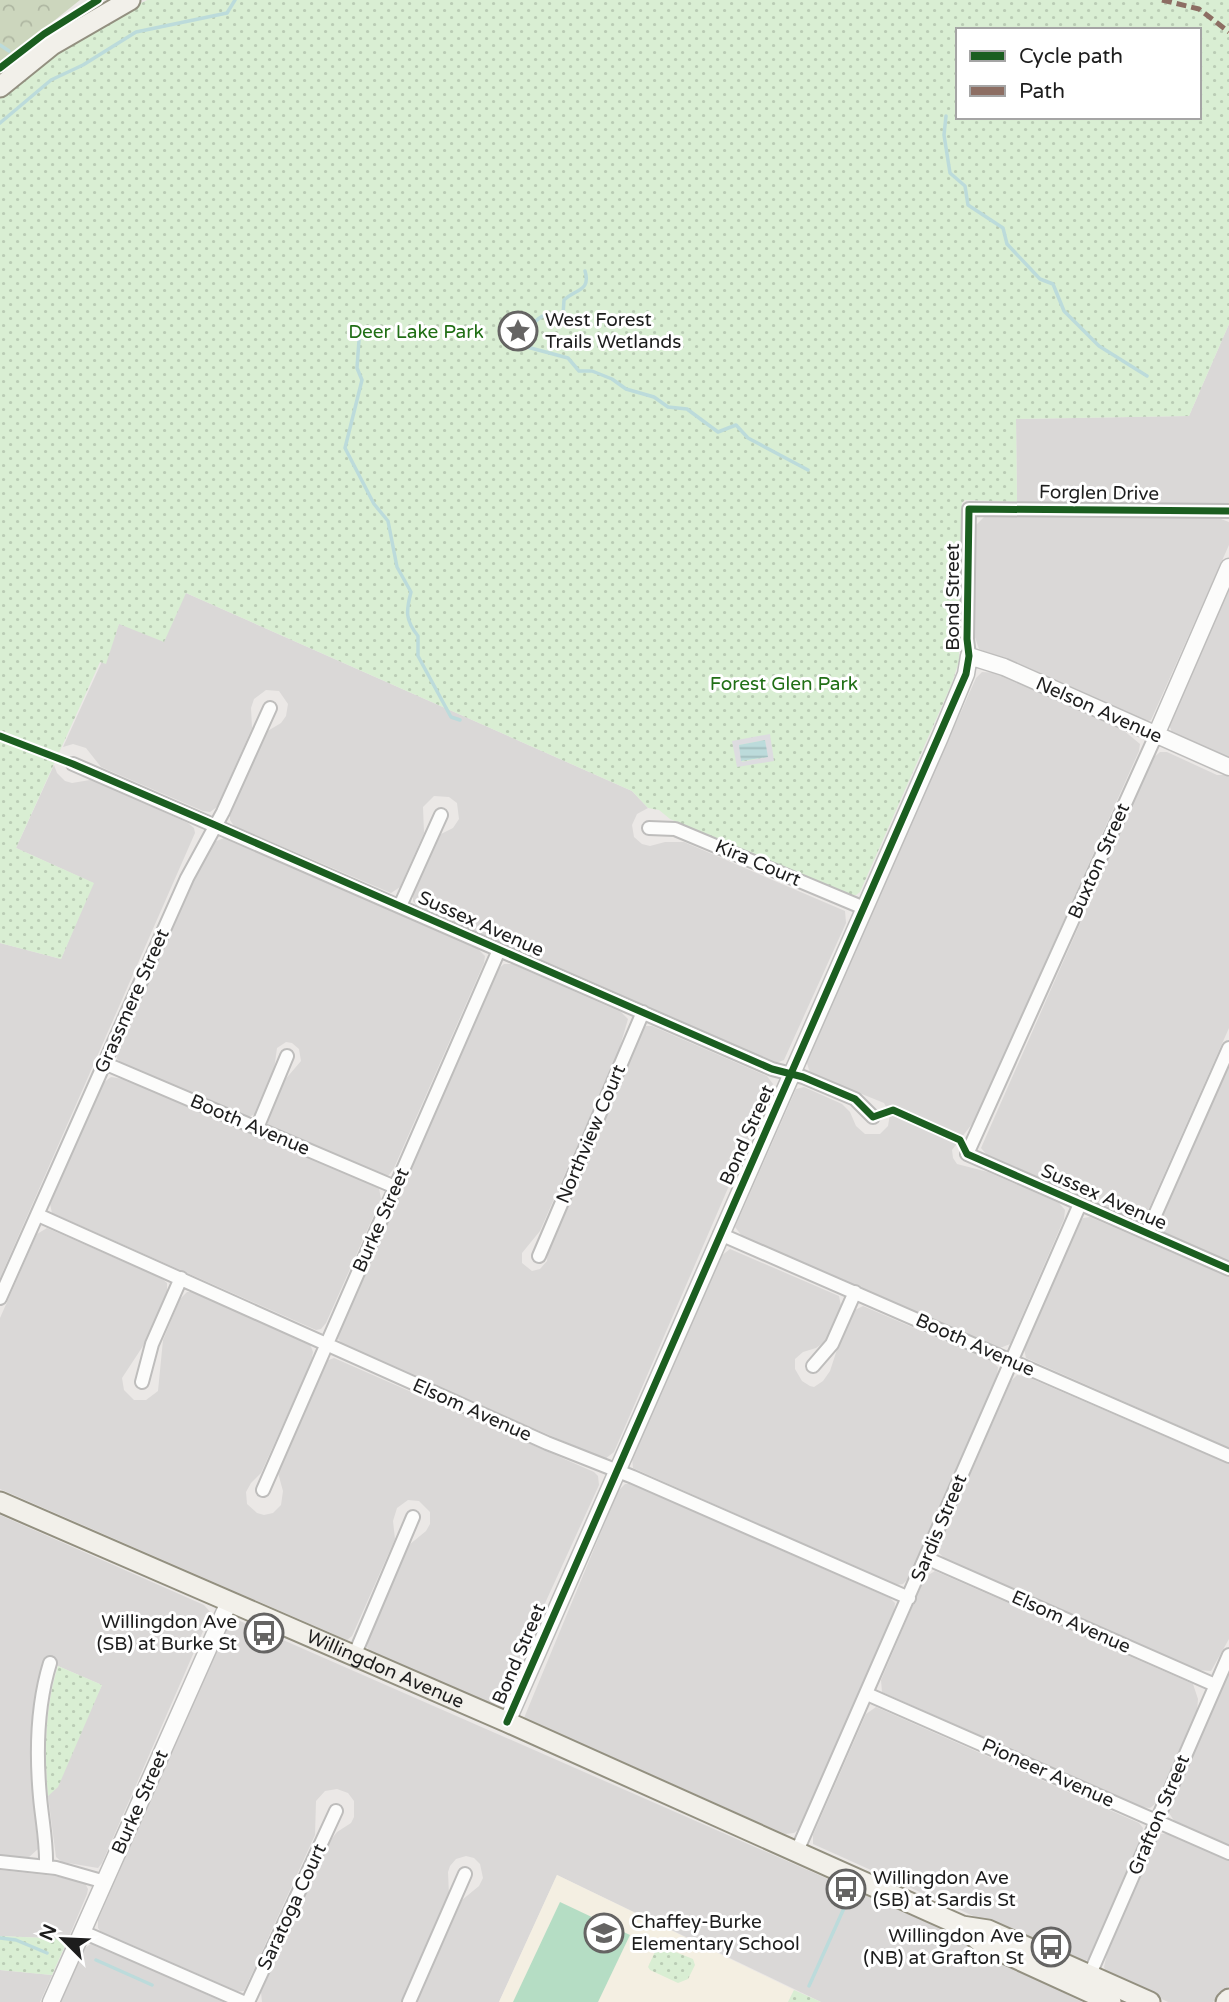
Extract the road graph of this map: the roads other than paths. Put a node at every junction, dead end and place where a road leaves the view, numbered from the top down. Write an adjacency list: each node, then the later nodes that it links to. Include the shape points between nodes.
1 (130, 0): 2 (main road, via 52,44)
2 (0, 87)
3 (969, 509): 4 (street, Forglen Drive); 6 (street, Bond Street)
4 (1229, 511)
5 (1229, 567): 8 (street, Buxton Street)
6 (969, 656): 8 (street, Nelson Avenue); 15 (street, Bond Street, via 966,674)
7 (270, 708): 12 (street, Grassmere Street)
8 (1156, 735): 10 (street, Nelson Avenue); 24 (street, Buxton Street)
9 (73, 764): 12 (street, Sussex Avenue)
10 (1229, 767)
11 (442, 815): 14 (street)
12 (215, 825): 14 (street, Sussex Avenue); 20 (street, Grassmere Street)
13 (649, 828): 15 (street, Kira Court, via 675,829)
14 (400, 906): 16 (street, Sussex Avenue)
15 (864, 908): 21 (street, Bond Street)
16 (499, 950): 17 (street, Sussex Avenue); 25 (street, Burke Street)
17 (643, 1012): 21 (street, Sussex Avenue); 30 (street, Northview Court)
18 (1229, 1048): 28 (street)
19 (287, 1056): 23 (street)
20 (104, 1063): 23 (street, Booth Avenue); 27 (street, Grassmere Street)
21 (791, 1074): 22 (street, Sussex Avenue, via 855,1099); 29 (street, Bond Street)
22 (873, 1117)
23 (257, 1128): 25 (street, Booth Avenue)
24 (967, 1154): 26 (street, Sussex Avenue)
25 (395, 1187): 35 (street, Burke Street)
26 (1080, 1204): 28 (street, Sussex Avenue); 36 (street, Sardis Street)
27 (38, 1215): 32 (street, Elsom Avenue); 34 (street, Grassmere Street)
28 (1147, 1233): 31 (street, Sussex Avenue)
29 (720, 1234): 33 (street, Booth Avenue); 40 (street, Bond Street)
30 (539, 1256)
31 (1229, 1269)
32 (181, 1278): 35 (street, Elsom Avenue); 38 (street, via 152,1344)
33 (855, 1292): 36 (street, Booth Avenue); 37 (street, via 832,1344)
34 (0, 1296)
35 (326, 1344): 40 (street, Elsom Avenue); 41 (street, Burke Street)
36 (1011, 1362): 39 (street, Booth Avenue); 44 (street, Sardis Street)
37 (813, 1366)
38 (142, 1382)
39 (1229, 1456)
40 (617, 1471): 45 (street, Elsom Avenue); 52 (street, Bond Street)
41 (263, 1490)
42 (0, 1502): 46 (main road, Willingdon Avenue)
43 (413, 1517): 48 (street)
44 (926, 1558): 45 (street, Sardis Street); 50 (street, Elsom Avenue)
45 (909, 1598): 51 (street, Sardis Street)
46 (229, 1602): 48 (main road, Willingdon Avenue); 60 (street, Burke Street)
47 (1229, 1655): 50 (street, Grafton Street)
48 (354, 1656): 52 (main road, Willingdon Avenue)
49 (50, 1662): 58 (street, via 38,1770)
50 (1215, 1685): 54 (street, Grafton Street)
51 (867, 1694): 54 (street, Pioneer Avenue); 55 (street, Sardis Street)
52 (507, 1722): 55 (main road, Willingdon Avenue)
53 (336, 1811): 65 (street, Saratoga Court)
54 (1157, 1821): 56 (street, Pioneer Avenue); 63 (street, Grafton Street)
55 (797, 1851): 61 (main road, Willingdon Avenue)
56 (1229, 1853)
57 (0, 1862): 58 (street)
58 (46, 1867): 60 (street)
59 (465, 1874): 66 (street)
60 (105, 1882): 62 (street, Burke Street)
61 (962, 1926): 63 (main road, Willingdon Avenue, via 988,1930); 67 (main road, Willingdon Avenue, via 980,1942)
62 (83, 1931): 64 (street, Burke Street); 65 (street)
63 (1090, 1975): 68 (main road, Willingdon Avenue)
64 (51, 2002)
65 (246, 2002)
66 (409, 2002)
67 (1111, 2002)
68 (1150, 2002)

